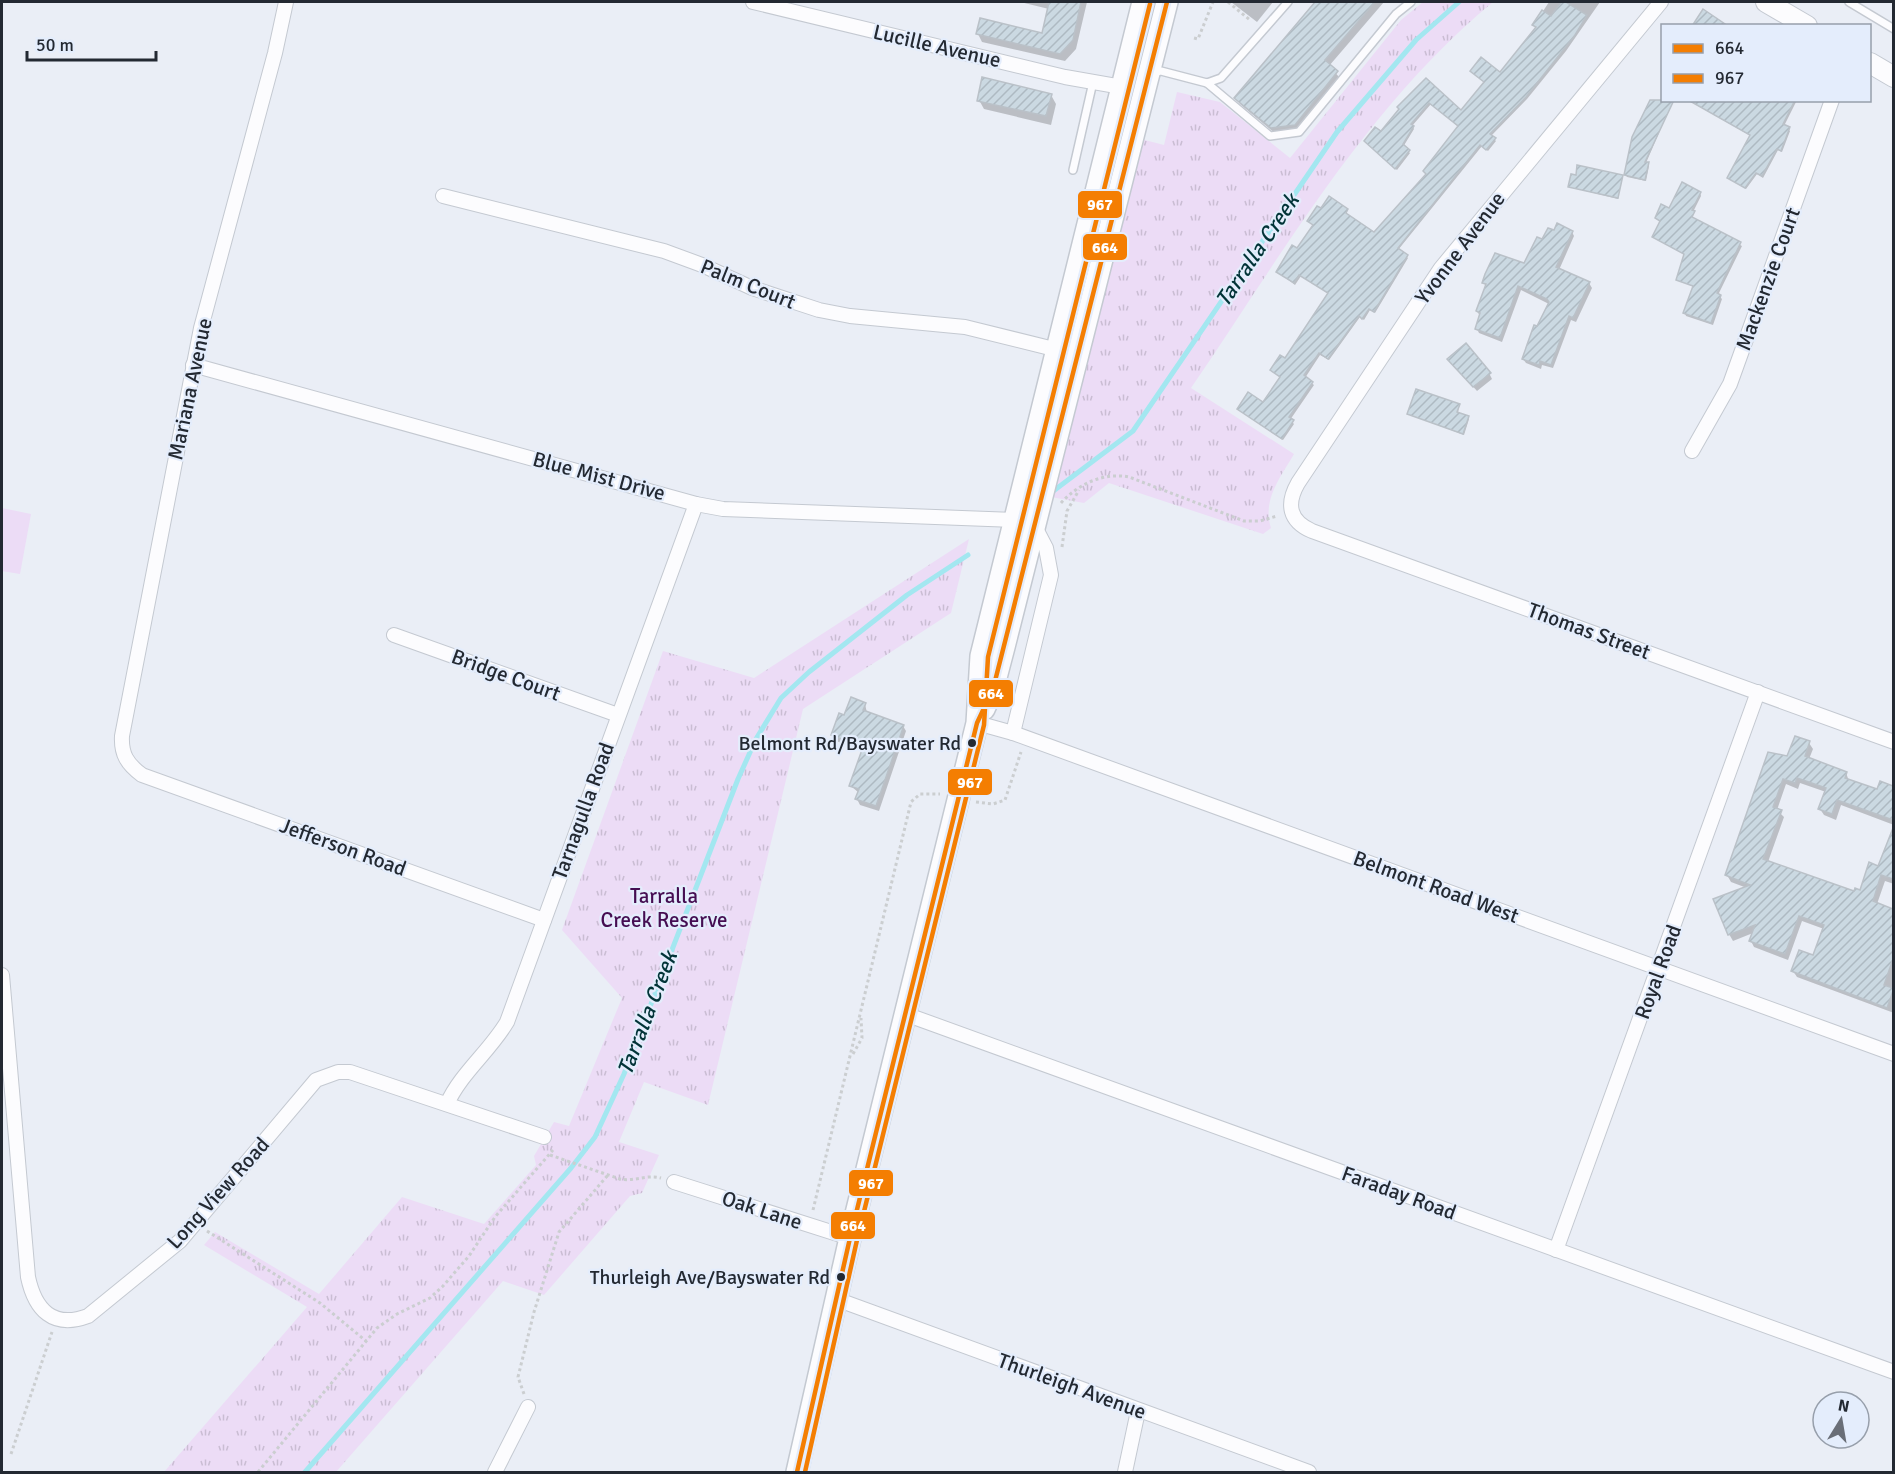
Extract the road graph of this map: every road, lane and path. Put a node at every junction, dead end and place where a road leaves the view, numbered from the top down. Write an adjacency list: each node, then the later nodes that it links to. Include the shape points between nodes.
1 (286, 2): 27 (street, Mariana Avenue)
2 (753, 2): 12 (street, Lucille Avenue)
3 (1143, 2): 22 (main road)
4 (1167, 2): 18 (main road)
5 (1213, 2): 16 (path, via 1198,39)
6 (1228, 2): 13 (path)
7 (1288, 2): 21 (lane, via 1227,73)
8 (1411, 2): 21 (lane, via 1396,14 1299,132 1270,136)
9 (1660, 2): 32 (street, Yvonne Avenue, via 1441,268 1298,483)
10 (1766, 2): 14 (main road)
11 (1849, 2): 15 (lane)
12 (788, 6): 20 (street, Lucille Avenue)
13 (1250, 21)
14 (1804, 24)
15 (1893, 29)
16 (1194, 38)
17 (1871, 64): 19 (main road)
18 (1148, 74): 21 (lane, via 1161,70); 22 (main road); 33 (main road)
19 (1893, 77)
20 (1093, 82): 22 (street, Lucille Avenue); 24 (lane)
21 (1207, 83)
22 (1122, 87): 26 (main road)
23 (1831, 102): 28 (street, Mackenzie Court, via 1730,384)
24 (1073, 170)
25 (443, 196): 26 (street, Palm Court, via 664,251 760,291 819,310 965,327)
26 (1058, 350): 33 (main road)
27 (193, 365): 30 (street, Blue Mist Drive); 41 (street, Mariana Avenue, via 122,736 127,762)
28 (1692, 451)
29 (1079, 490): 31 (path); 32 (path, via 1102,476 1119,475 1244,521); 34 (path, via 1067,511)
30 (696, 504): 33 (street, Blue Mist Drive, via 723,509); 37 (street, Tarnagulla Road)
31 (1059, 506)
32 (1291, 513): 36 (street, Thomas Street, via 1295,521 1312,531)
33 (1024, 523): 34 (street, via 1046,548); 38 (main road, via 981,656)
34 (1056, 568): 39 (street)
35 (394, 635): 37 (street, Bridge Court)
36 (1758, 692): 40 (street, Thomas Street); 43 (street, Royal Road)
37 (618, 715): 42 (street, Tarnagulla Road)
38 (977, 723): 39 (street, Belmont Road West); 45 (main road)
39 (1012, 733): 43 (street, Belmont Road West)
40 (1893, 742)
41 (142, 775): 42 (street, Jefferson Road)
42 (544, 920): 48 (street, Tarnagulla Road, via 507,1022 494,1045 459,1082)
43 (1659, 969): 46 (street, Belmont Road West); 55 (street, Royal Road)
44 (2, 975): 52 (street, Long View Road, via 28,1277 37,1305 63,1320 88,1316 172,1248)
45 (906, 1014): 54 (main road); 55 (street, Faraday Road)
46 (1893, 1054)
47 (852, 1055): 47 (path, via 854,1036 861,1018 862,1038); 53 (path)
48 (447, 1104): 49 (street, Long View Road); 52 (street, Long View Road, via 350,1072 316,1080)
49 (544, 1137)
50 (608, 1175): 51 (path, via 631,1181 651,1175); 58 (path, via 550,1154 495,1217 443,1286 430,1298 385,1321); 60 (path, via 559,1232 518,1377)
51 (674, 1182): 53 (street, Oak Lane)
52 (195, 1224): 58 (path, via 320,1303)
53 (810, 1225): 54 (street, Oak Lane)
54 (850, 1238): 56 (main road)
55 (1556, 1250): 59 (street, Faraday Road)
56 (836, 1299): 61 (street, Thurleigh Avenue); 65 (main road)
57 (53, 1330): 62 (path)
58 (366, 1341): 63 (path)
59 (1893, 1372)
60 (528, 1407): 64 (street)
61 (1138, 1411): 66 (street); 67 (street, Thurleigh Avenue)
62 (11, 1454)
63 (258, 1473)
64 (495, 1473)
65 (797, 1473)
66 (1125, 1473)
67 (1309, 1473)

